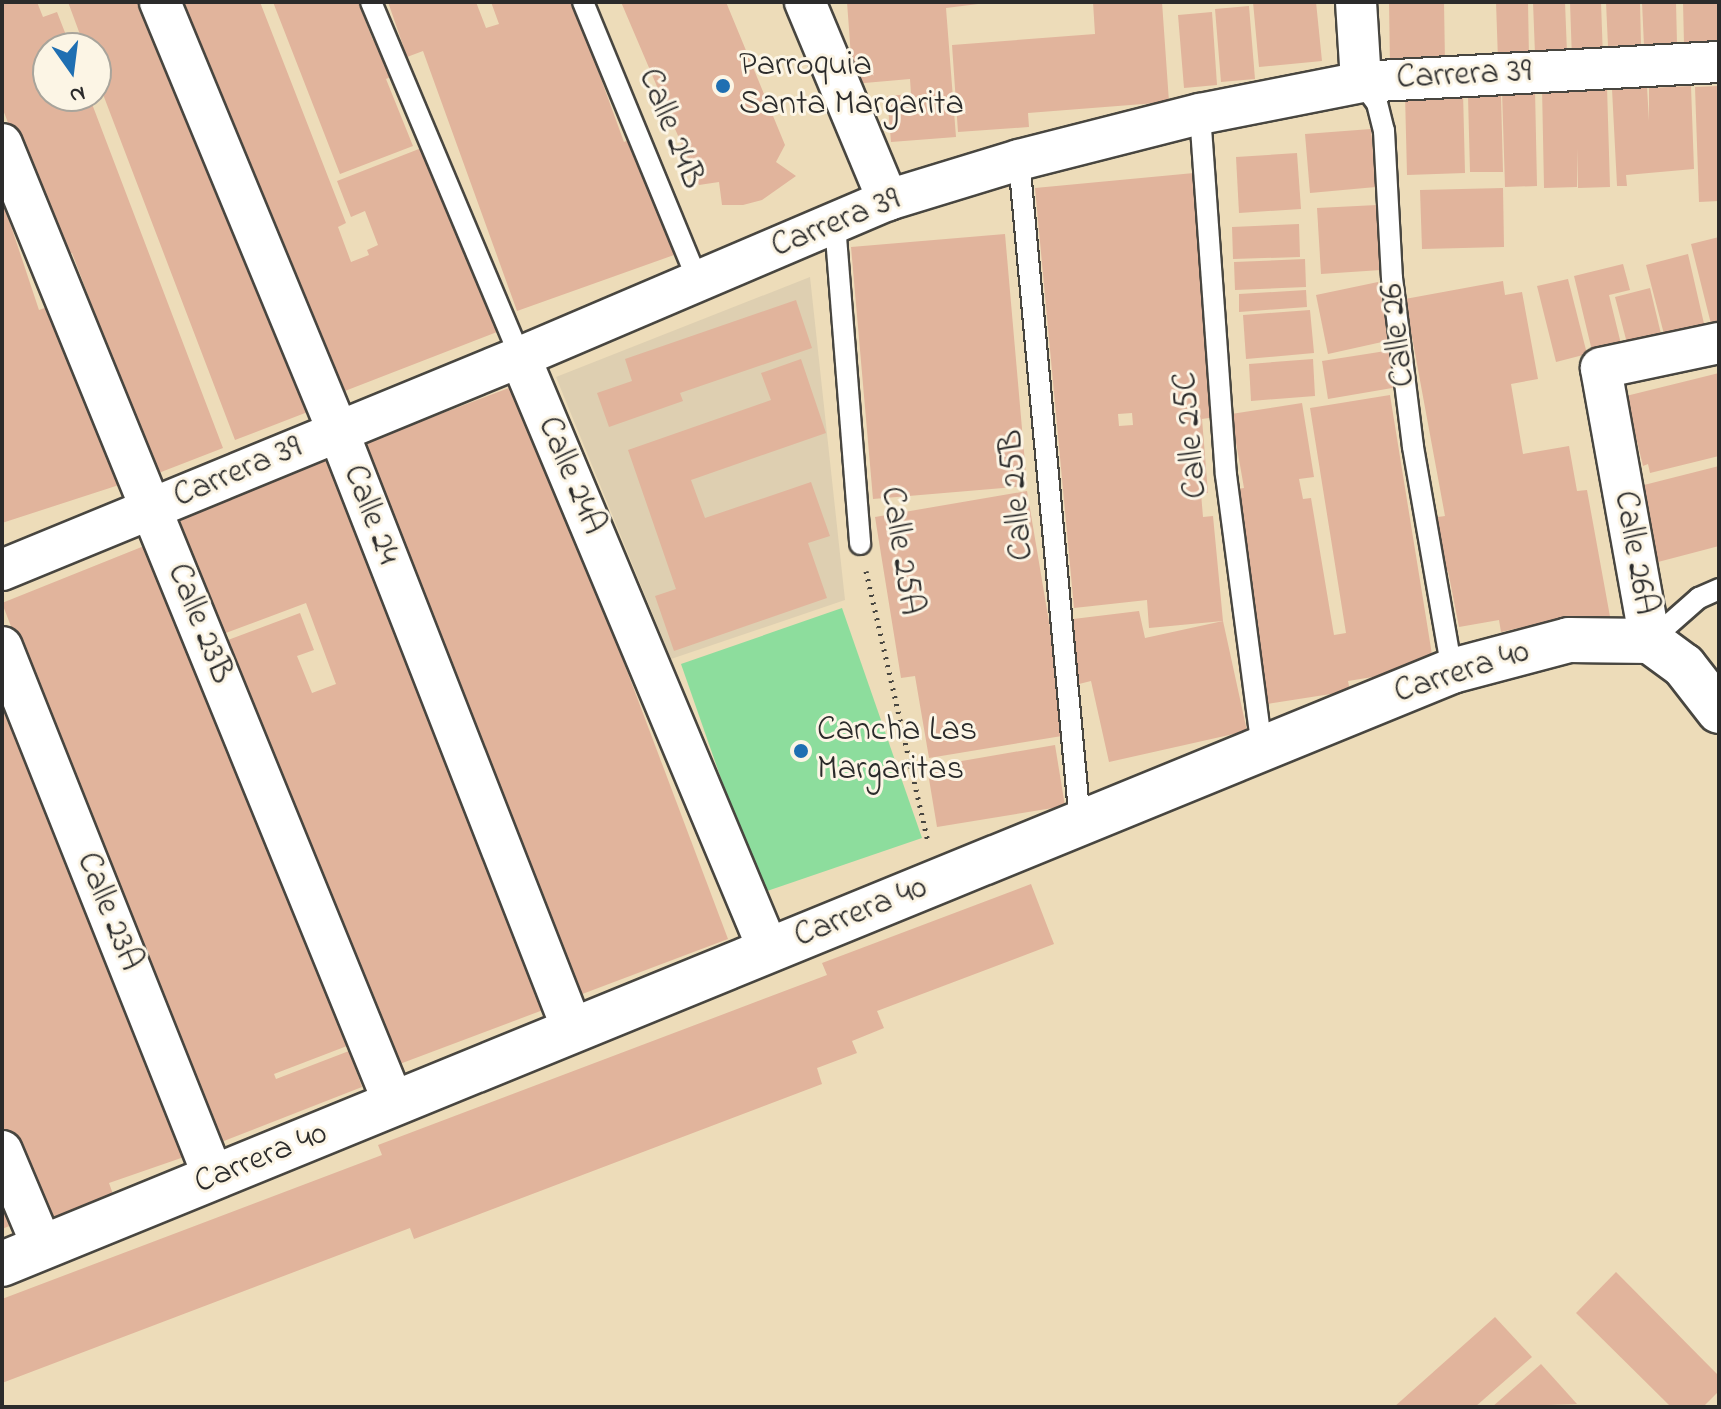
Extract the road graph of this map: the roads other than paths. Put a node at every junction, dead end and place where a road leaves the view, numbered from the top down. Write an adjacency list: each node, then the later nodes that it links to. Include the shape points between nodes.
1 (160, 2): 16 (street, Calle 24)
2 (371, 2): 15 (lane, Calle 24A)
3 (583, 2): 13 (lane, Calle 24B)
4 (805, 2): 11 (street)
5 (1356, 2): 7 (street, Calle 26)
6 (1719, 62): 7 (street, Carrera 39)
7 (1361, 82): 8 (street, Carrera 39); 23 (lane, Calle 26, via 1377,103 1384,131 1392,278 1411,432)
8 (1200, 114): 10 (street, Carrera 39); 25 (lane, Calle 25C, via 1226,475)
9 (2, 144): 17 (street, Calle 23B)
10 (1019, 160): 11 (street, Carrera 39); 26 (lane, Calle 25B)
11 (888, 200): 12 (street, Carrera 39)
12 (835, 224): 13 (street, Carrera 39); 18 (lane, Calle 25A)
13 (698, 281): 15 (street, Carrera 39)
14 (1719, 343): 21 (street, Calle 26A, via 1601,368)
15 (520, 357): 16 (street, Carrera 39); 27 (street, Calle 24A)
16 (338, 431): 17 (street, Carrera 39); 28 (street, Calle 24)
17 (152, 510): 19 (street, Carrera 39); 29 (street, Calle 23B)
18 (860, 544)
19 (2, 570)
20 (1719, 589): 21 (lane, via 1699,598)
21 (1650, 641): 23 (street, Carrera 40, via 1569,640); 24 (street, Calle 26A, via 1684,666)
22 (2, 647): 31 (street, Calle 23A)
23 (1452, 671): 25 (street, Carrera 40)
24 (1719, 711)
25 (1262, 749): 26 (street, Carrera 40)
26 (1080, 823): 27 (street, Carrera 40)
27 (769, 951): 28 (street, Carrera 40)
28 (573, 1031): 29 (street, Carrera 40)
29 (394, 1104): 31 (street, Carrera 40)
30 (2, 1151): 32 (street)
31 (214, 1178): 32 (street, Carrera 40)
32 (43, 1248): 33 (street, Carrera 40)
33 (2, 1264)

